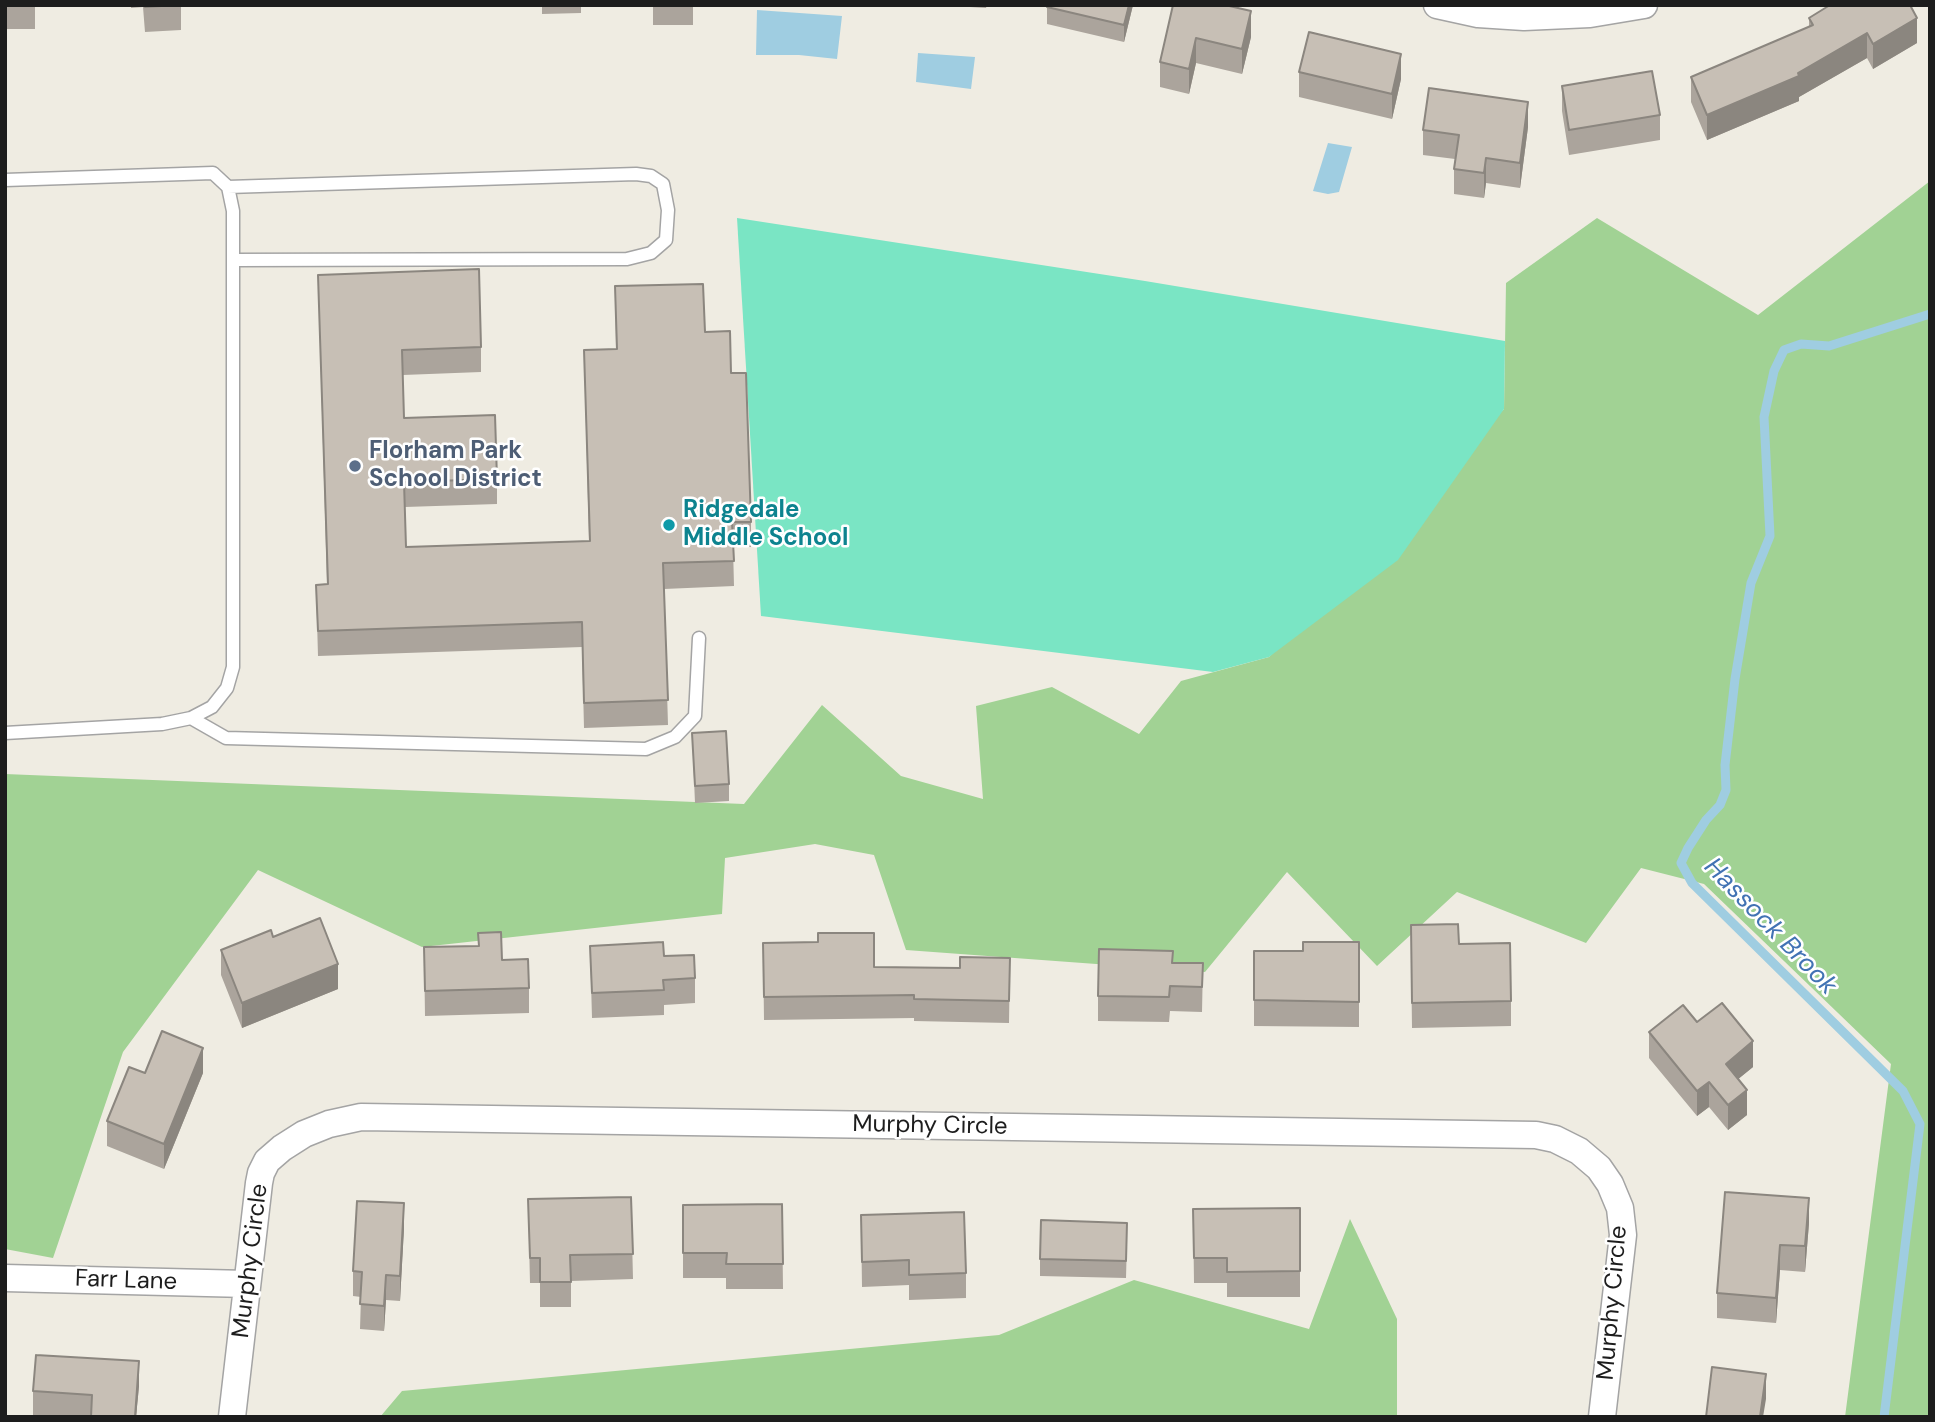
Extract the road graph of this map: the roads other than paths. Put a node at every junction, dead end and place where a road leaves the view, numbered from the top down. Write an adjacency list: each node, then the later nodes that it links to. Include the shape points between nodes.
1 (1437, 5): 2 (street, via 1524,17 1590,14)
2 (1644, 5)
3 (5, 180): 4 (lane, via 214,173)
4 (228, 187): 5 (lane); 5 (lane, via 636,174 663,184 668,210 666,240 651,253 627,259)
5 (233, 260): 7 (lane, via 233,667 227,688 212,707)
6 (699, 638): 7 (lane, via 695,716 675,737 646,749 226,738)
7 (191, 718): 8 (lane, via 162,724)
8 (5, 733)
9 (5, 1278): 10 (street, Farr Lane)
10 (247, 1284): 11 (street, Murphy Circle); 12 (street, Murphy Circle, via 258,1184 267,1161 304,1134 361,1117 1536,1135 1579,1151 1599,1168 1620,1208 1623,1235)
11 (232, 1417)
12 (1602, 1417)

